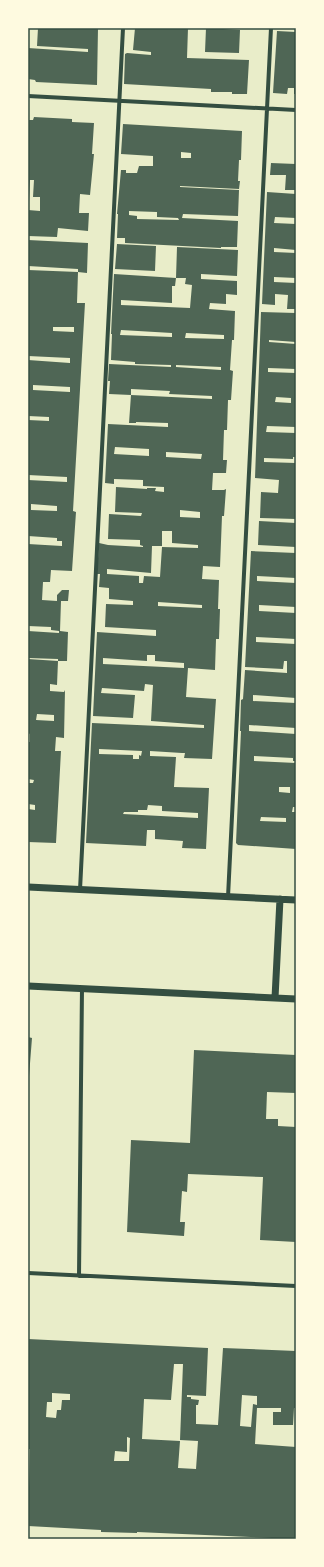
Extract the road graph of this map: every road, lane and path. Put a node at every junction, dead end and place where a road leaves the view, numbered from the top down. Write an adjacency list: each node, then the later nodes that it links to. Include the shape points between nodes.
1 (123, 28): 4 (street)
2 (270, 28): 5 (street)
3 (28, 96): 4 (street)
4 (120, 101): 5 (street); 8 (street)
5 (267, 108): 6 (street); 9 (street)
6 (296, 110)
7 (28, 887): 8 (street)
8 (80, 890): 9 (street)
9 (228, 897): 10 (street)
10 (280, 899): 11 (street); 14 (street)
11 (296, 900)
12 (28, 986): 13 (street)
13 (82, 988): 14 (street); 17 (street)
14 (275, 998): 15 (street)
15 (296, 999)
16 (28, 1273): 17 (street)
17 (79, 1276): 18 (street)
18 (296, 1286)

